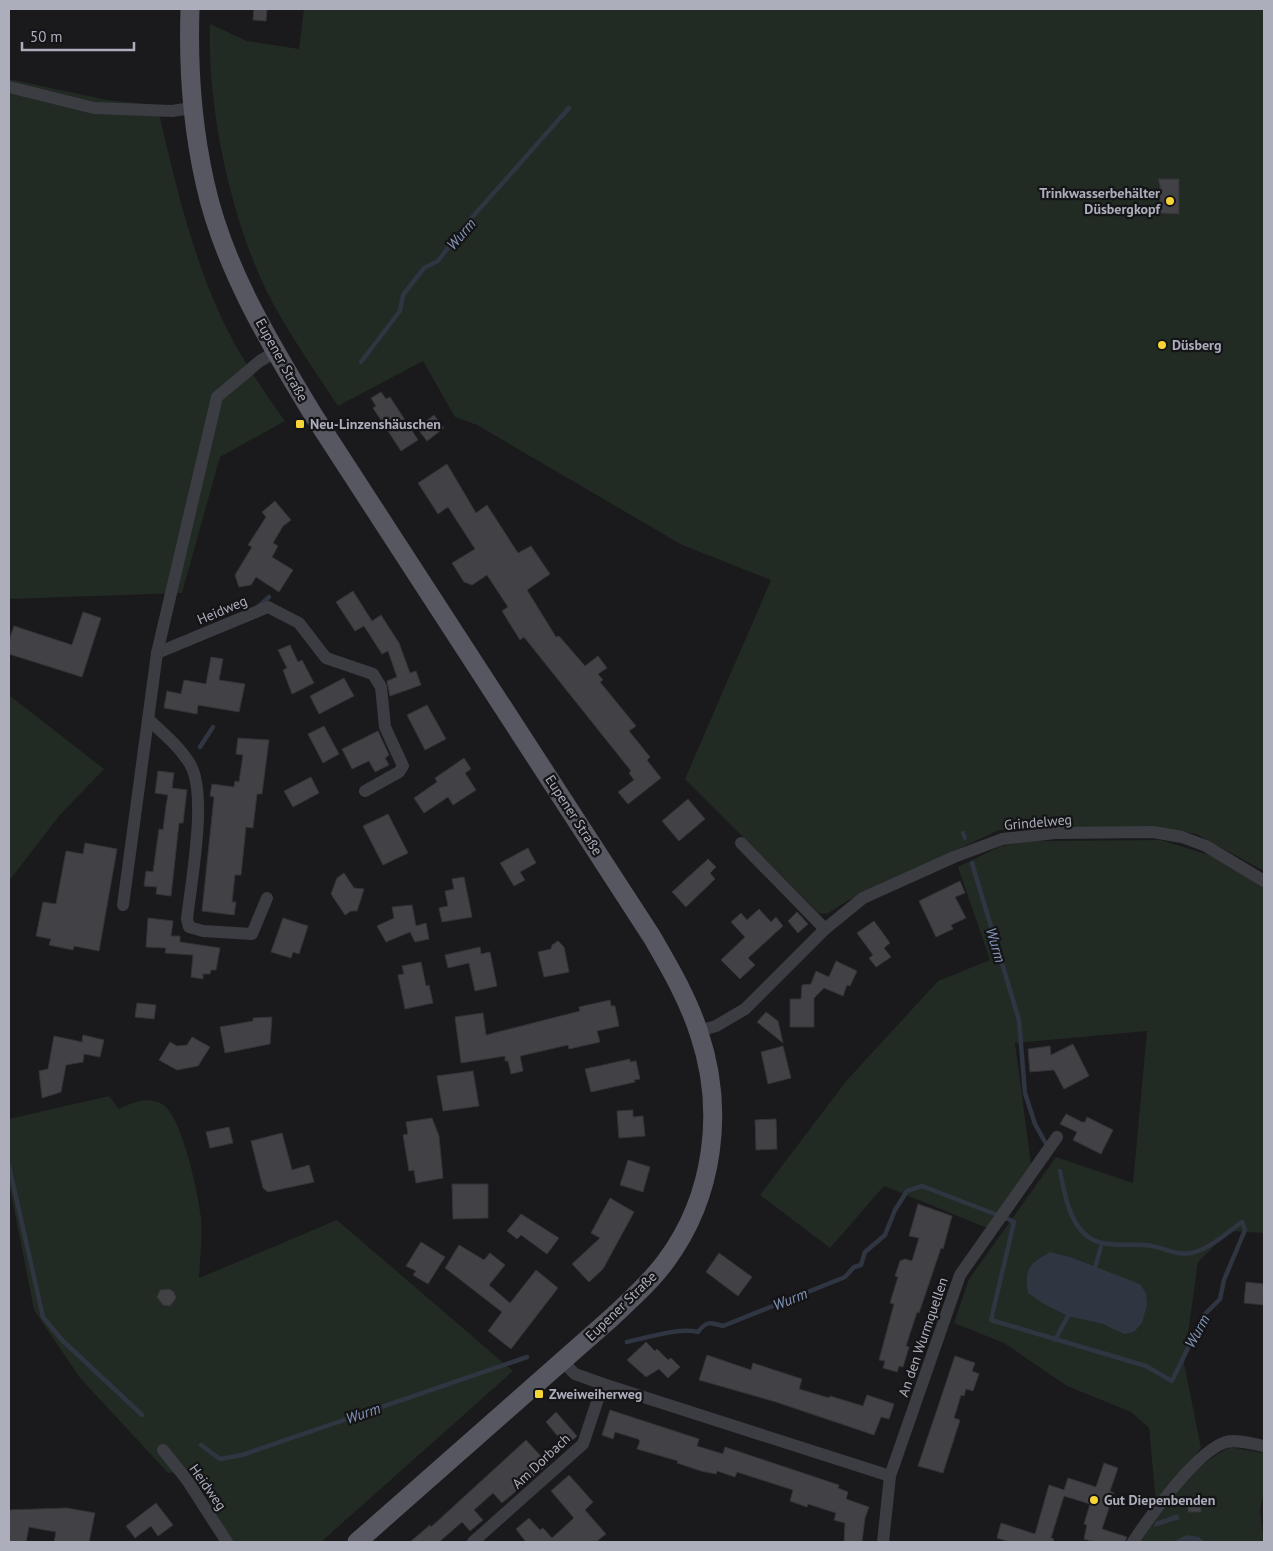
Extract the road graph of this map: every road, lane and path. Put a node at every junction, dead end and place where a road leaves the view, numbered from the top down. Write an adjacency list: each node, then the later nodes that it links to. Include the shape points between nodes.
1 (190, 9): 3 (main road, Eupener Straße, via 188,50)
2 (9, 87): 3 (street, via 94,108 172,111)
3 (192, 108): 4 (main road, Eupener Straße, via 205,184 224,243)
4 (276, 352): 5 (street, via 260,361 217,397); 13 (main road, Eupener Straße, via 314,416 652,937 676,978)
5 (157, 653): 6 (street); 7 (street, Heidweg, via 268,607 299,623 326,658 373,674 381,687 385,727 403,766 399,772)
6 (148, 719): 10 (street, via 176,745 191,765 199,791 187,918 189,927 252,934); 11 (street)
7 (365, 791)
8 (741, 843): 12 (street)
9 (1264, 880): 12 (street, Grindelweg, via 1206,846 1182,837 1153,832 1075,833 1002,839 863,898)
10 (267, 898)
11 (123, 905)
12 (825, 929): 13 (street, Grindelweg, via 745,1009 716,1026)
13 (699, 1031): 15 (main road, Eupener Straße, via 713,1106 709,1162 700,1197 666,1261 640,1291)
14 (1057, 1137): 19 (street, An den Wurmquellen, via 960,1275)
15 (562, 1361): 16 (street, via 575,1374); 21 (main road, Eupener Straße)
16 (603, 1384): 19 (street); 22 (street, Am Dorbach, via 583,1444)
17 (1264, 1446): 24 (street, via 1228,1441 1218,1446 1197,1462)
18 (163, 1450): 20 (street, Heidweg, via 187,1480)
19 (890, 1476): 23 (street, An den Wurmquellen)
20 (227, 1542)
21 (357, 1542)
22 (473, 1542)
23 (883, 1542)
24 (1133, 1542)

